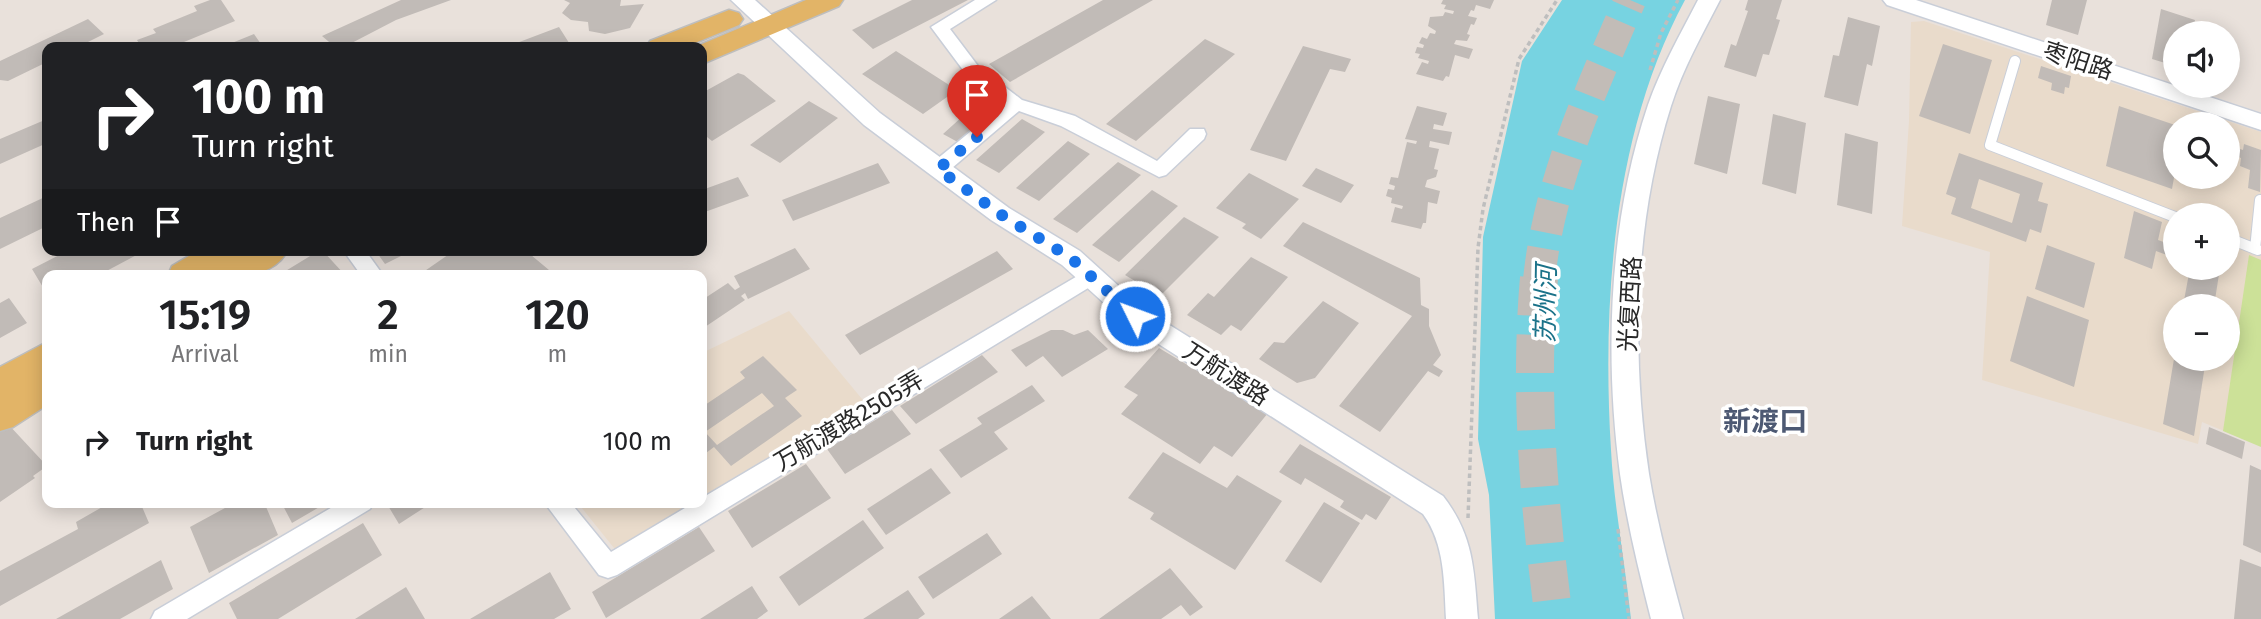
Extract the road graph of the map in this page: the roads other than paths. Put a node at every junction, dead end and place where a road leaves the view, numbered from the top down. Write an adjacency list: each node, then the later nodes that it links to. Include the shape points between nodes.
1 (830, 0): 5 (main road)
2 (988, 0): 9 (street, via 940,27 972,70)
3 (1709, 0): 34 (street, 光复西路, via 1677,60 1652,134 1629,270 1626,382 1632,454)
4 (1894, 0): 10 (street, 枣阳路)
5 (759, 9): 6 (main road); 7 (main road); 12 (street, 万航渡路, via 872,119)
6 (673, 42)
7 (707, 51)
8 (2015, 61): 14 (lane, via 1990,145)
9 (1016, 104): 11 (street, via 1068,121 1159,170); 12 (street)
10 (2261, 122)
11 (1197, 134)
12 (938, 169): 23 (street, 万航渡路)
13 (2260, 200): 16 (lane)
14 (2163, 212)
15 (2240, 243): 16 (lane)
16 (2258, 250)
17 (215, 256): 20 (main road)
18 (262, 256): 21 (main road)
19 (358, 256): 22 (street)
20 (192, 270)
21 (240, 270)
22 (369, 270)
23 (1091, 276): 28 (street, 万航渡路2505弄); 33 (street, 万航渡路, via 1135,316 1433,505 1449,526 1459,571)
24 (42, 359): 25 (main road)
25 (0, 384)
26 (42, 390): 27 (main road)
27 (0, 415)
28 (707, 507)
29 (352, 508): 32 (street)
30 (561, 508): 31 (street, 万航渡路2505弄, via 608,567)
31 (706, 508)
32 (164, 619)
33 (1462, 619)
34 (1667, 619)

